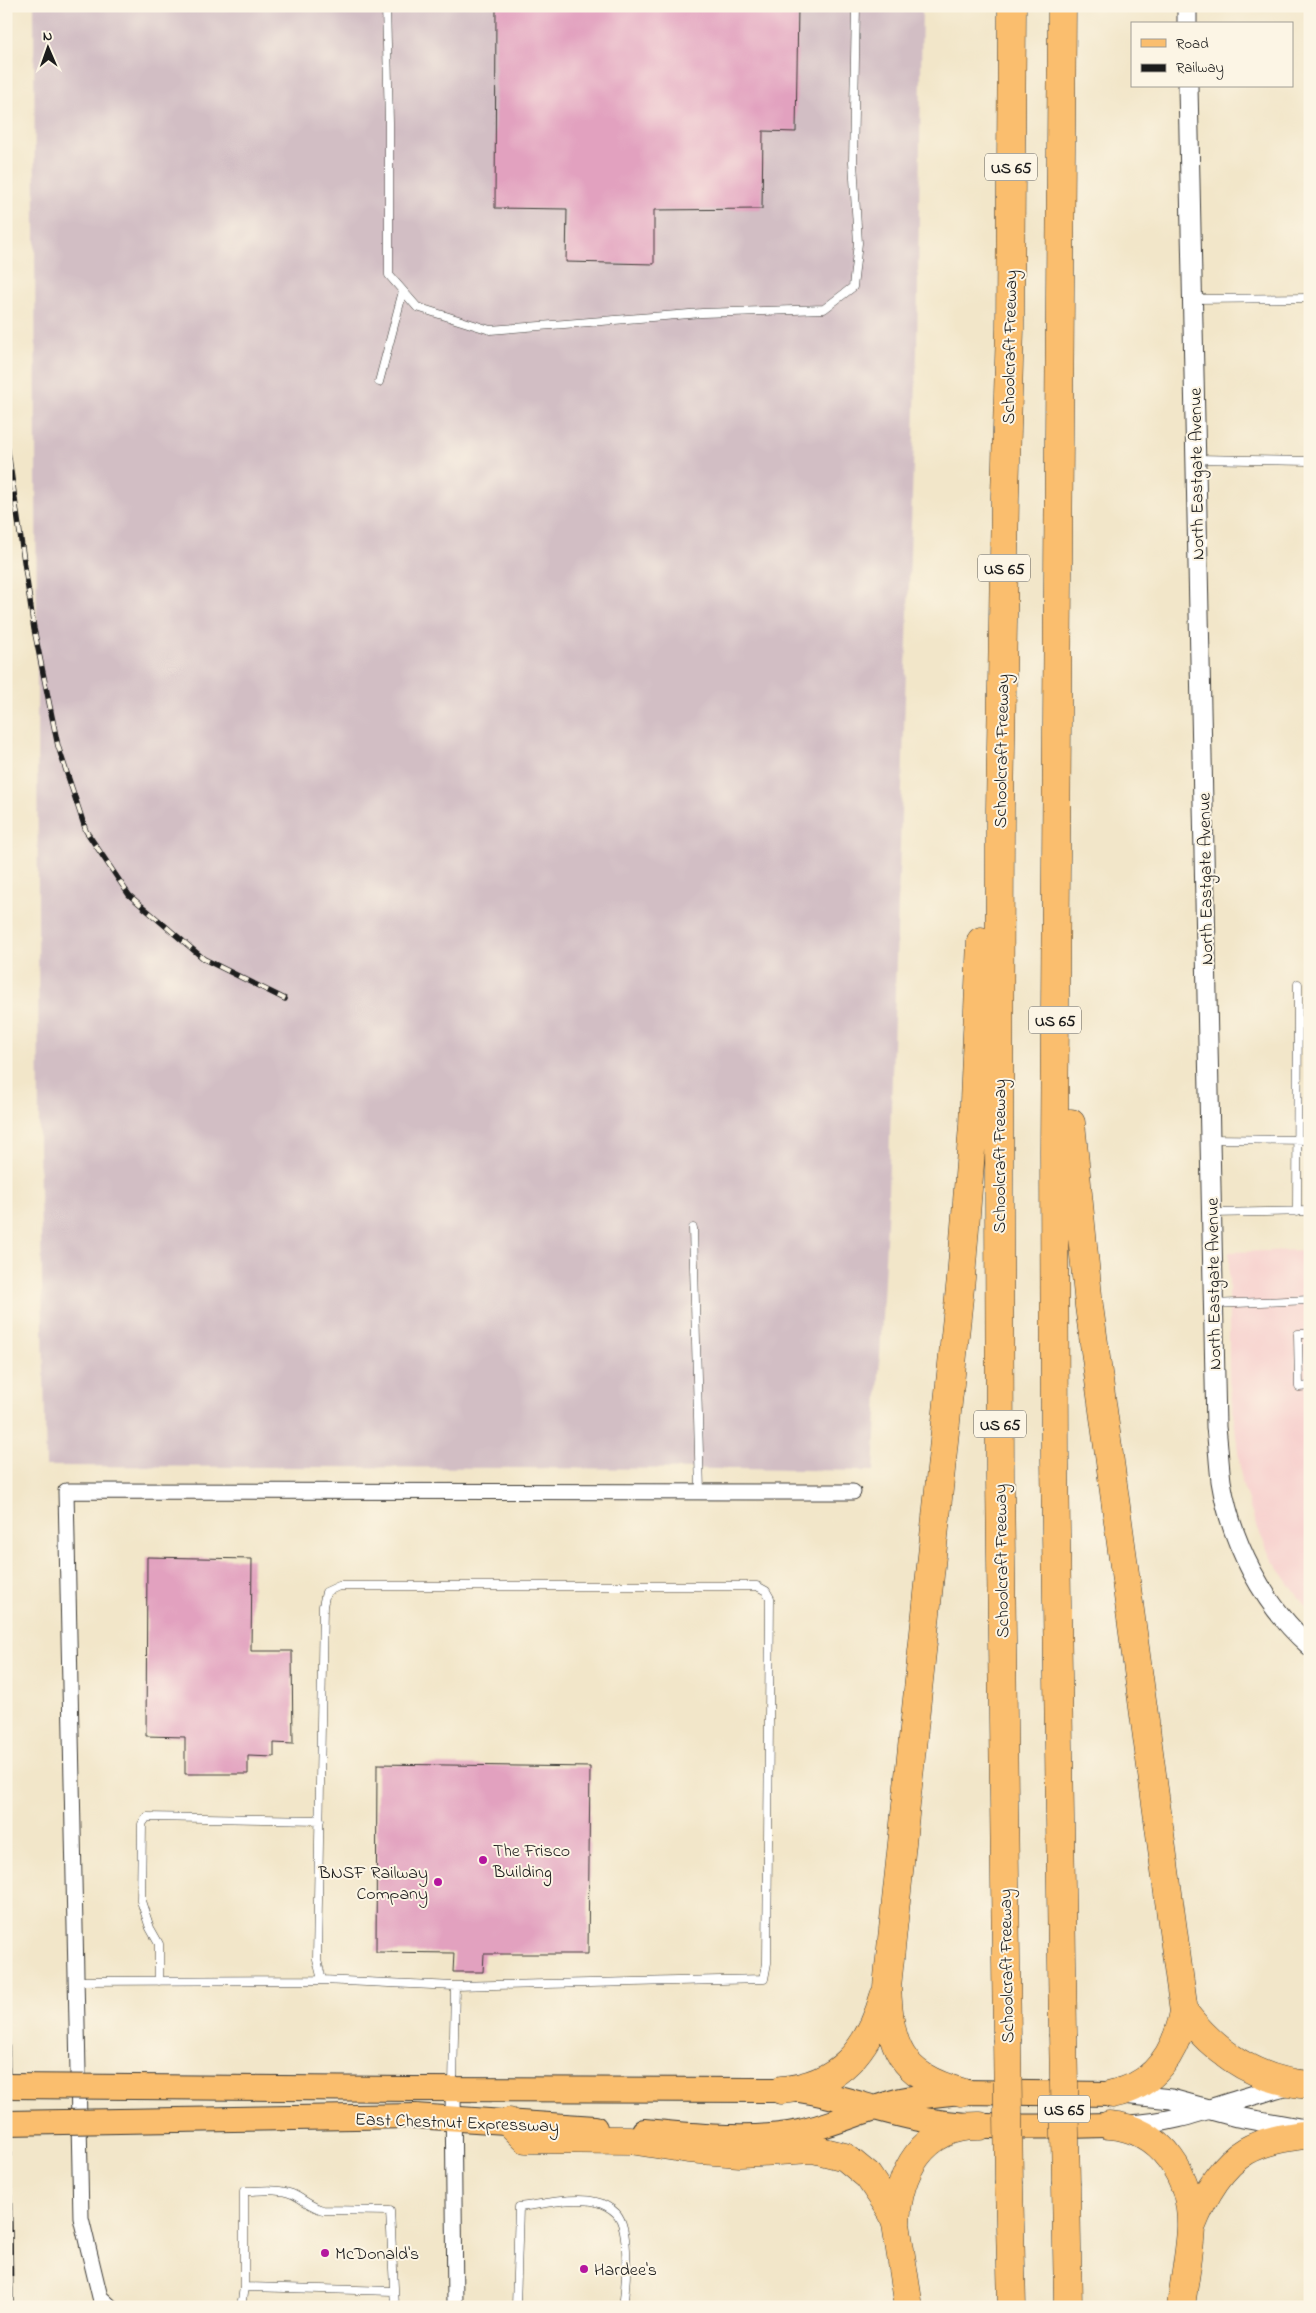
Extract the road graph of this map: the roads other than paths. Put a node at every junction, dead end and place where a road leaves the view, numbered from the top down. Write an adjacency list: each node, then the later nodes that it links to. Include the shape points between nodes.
1 (386, 6): 8 (lane, via 389,275)
2 (856, 6): 8 (lane, via 853,162 858,243 853,287 824,309 702,314 490,330 417,307)
3 (1012, 6): 15 (highway, Schoolcraft Freeway / US 65, via 1010,328)
4 (1062, 6): 14 (highway, US 65)
5 (1187, 6): 6 (street)
6 (1187, 22)
7 (1188, 88): 10 (street, North Eastgate Avenue)
8 (403, 291): 11 (lane)
9 (1310, 298): 10 (lane)
10 (1193, 299): 12 (street, North Eastgate Avenue)
11 (379, 382)
12 (1196, 459): 13 (lane); 17 (street, North Eastgate Avenue)
13 (1310, 461)
14 (1056, 785): 37 (highway, via 1070,1106 1080,1230); 65 (highway, US 65, bridge, via 1055,1460)
15 (1000, 809): 36 (highway, via 981,874 978,1048 968,1202); 64 (highway, Schoolcraft Freeway / US 65, bridge, via 1000,1470)
16 (1298, 984): 18 (lane)
17 (1210, 1140): 18 (lane); 22 (street, North Eastgate Avenue)
18 (1298, 1140): 19 (lane); 20 (lane)
19 (1310, 1140)
20 (1297, 1212): 21 (lane); 22 (lane)
21 (1310, 1212)
22 (1211, 1213): 25 (street, North Eastgate Avenue)
23 (693, 1228): 28 (lane)
24 (1310, 1300): 25 (lane)
25 (1213, 1304): 30 (street, North Eastgate Avenue, via 1216,1428 1222,1482 1235,1534 1260,1584 1290,1628)
26 (1310, 1334): 27 (lane, via 1298,1334 1299,1387)
27 (1310, 1386)
28 (700, 1492): 29 (street); 33 (street, via 66,1491)
29 (853, 1492)
30 (1310, 1646)
31 (320, 1820): 32 (lane, via 317,1960); 34 (lane, via 147,1817 142,1824 141,1901 159,1944); 35 (lane, via 326,1592 339,1586 757,1586 766,1591 770,1607 767,1963 764,1979)
32 (322, 1980): 34 (lane); 35 (lane)
33 (77, 1981): 34 (lane); 57 (street, via 81,2218 100,2297)
34 (159, 1981)
35 (455, 1986): 40 (lane)
36 (887, 1987): 41 (highway, via 871,2034 854,2058 820,2082); 42 (highway, via 889,2019 897,2052 928,2079)
37 (1184, 2012): 38 (highway, via 1207,2040 1249,2070 1280,2081); 43 (highway, via 1177,2040 1159,2068 1135,2087)
38 (1310, 2085): 45 (street, East Chestnut Expressway, via 1288,2085)
39 (6, 2086): 40 (main road, East Chestnut Expressway, bridge)
40 (453, 2088): 41 (main road, East Chestnut Expressway); 46 (street)
41 (780, 2090): 44 (main road, East Chestnut Expressway, via 818,2093)
42 (961, 2092): 43 (main road, East Chestnut Expressway); 44 (main road, East Chestnut Expressway, via 918,2097)
43 (1112, 2094): 45 (street, East Chestnut Expressway, via 1171,2099)
44 (874, 2109): 47 (main road, East Chestnut Expressway, via 823,2127 744,2138); 50 (main road, East Chestnut Expressway, via 926,2120)
45 (1210, 2110): 49 (street, East Chestnut Expressway, via 1170,2121); 51 (street, East Chestnut Expressway)
46 (453, 2118): 47 (main road, East Chestnut Expressway); 48 (main road, East Chestnut Expressway, bridge); 60 (street)
47 (509, 2122): 53 (highway, via 526,2139 630,2140 740,2153 825,2151 845,2158 868,2176 877,2186)
48 (6, 2123)
49 (1109, 2125): 50 (main road, East Chestnut Expressway); 54 (highway, via 1143,2134 1171,2160 1188,2199)
50 (980, 2126): 53 (highway, via 945,2132 918,2154 903,2181)
51 (1310, 2129)
52 (1310, 2134): 54 (highway, via 1262,2144 1242,2154 1215,2182)
53 (896, 2224): 63 (highway)
54 (1191, 2228): 66 (highway)
55 (244, 2287): 56 (lane); 56 (lane, via 244,2191 280,2191 323,2210 390,2210); 58 (lane)
56 (393, 2291): 59 (lane)
57 (111, 2307)
58 (241, 2307)
59 (395, 2307)
60 (454, 2307)
61 (516, 2307): 62 (lane, via 519,2207 573,2201 595,2201 617,2213 624,2229 626,2255)
62 (622, 2307)
63 (909, 2307)
64 (1012, 2307)
65 (1068, 2307)
66 (1181, 2307)

